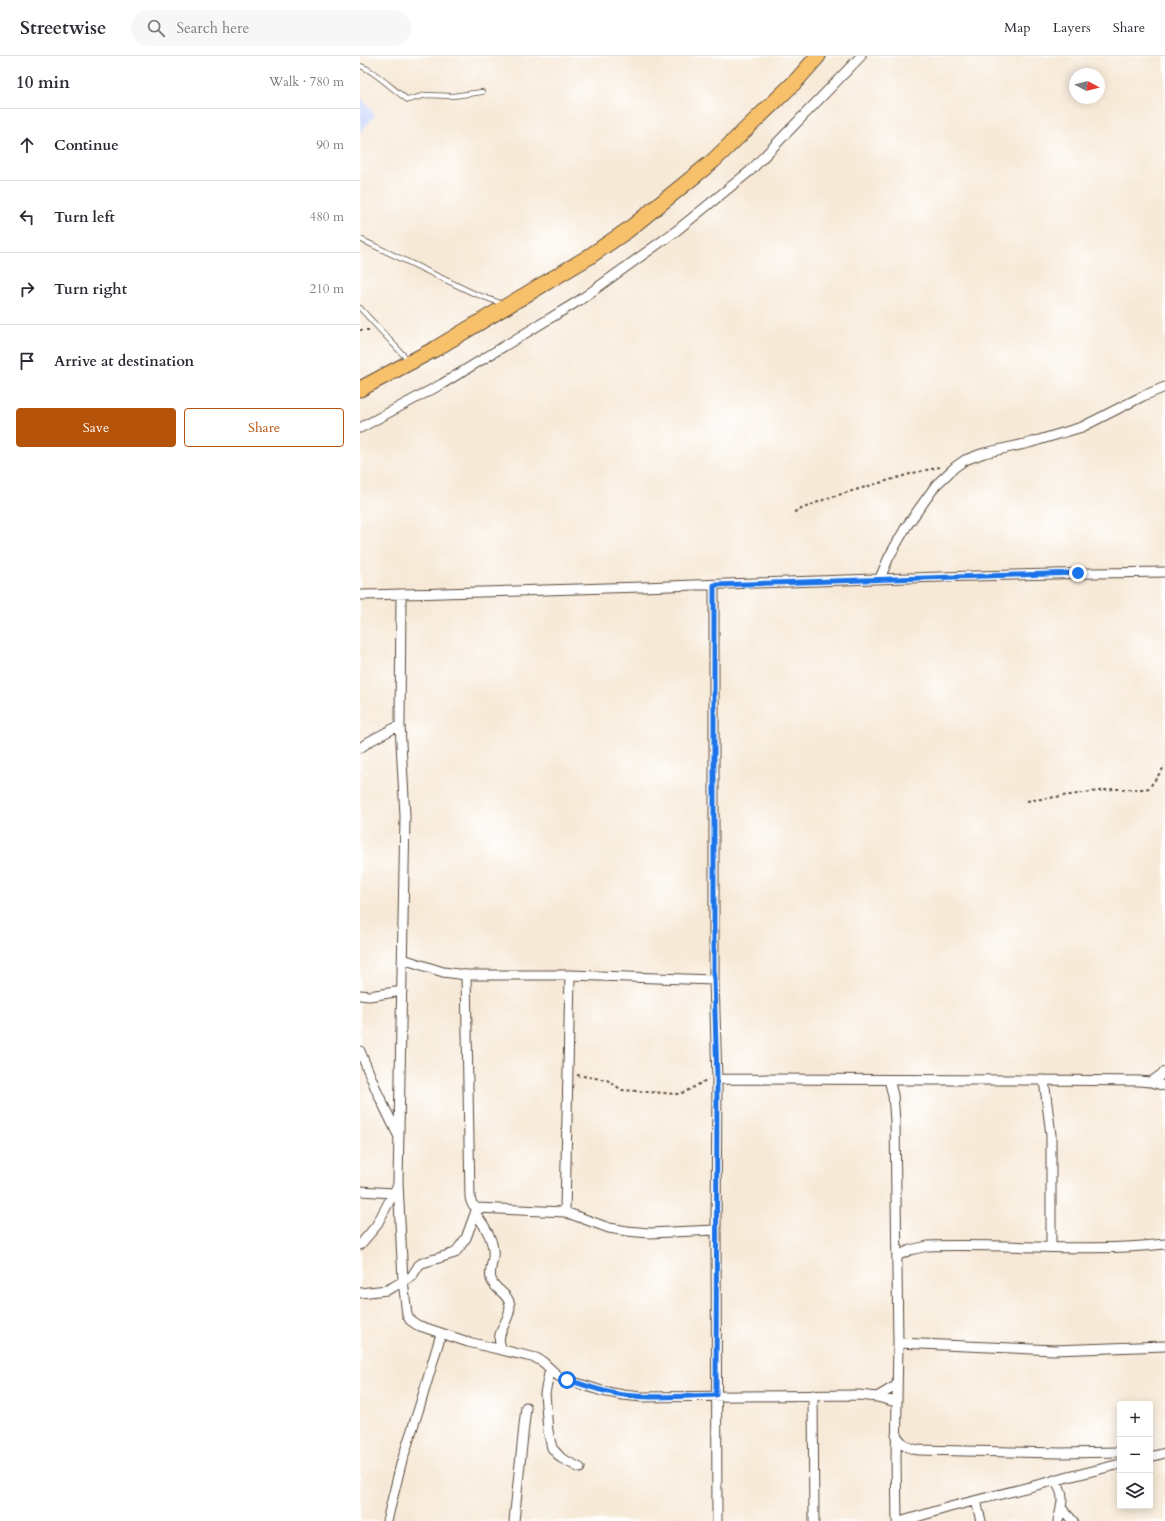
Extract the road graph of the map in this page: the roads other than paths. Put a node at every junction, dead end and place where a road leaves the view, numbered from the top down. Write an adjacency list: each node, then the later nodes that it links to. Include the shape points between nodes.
1 (818, 56): 6 (highway, via 758,118 674,194 587,258)
2 (861, 56): 11 (street, via 750,170 676,231 580,300 442,384)
3 (360, 66): 4 (lane, via 368,69 408,100 426,95 453,96)
4 (482, 92)
5 (360, 239): 6 (lane, via 473,293)
6 (507, 306): 8 (highway)
7 (360, 308): 8 (lane)
8 (410, 362): 10 (highway)
9 (1165, 387): 13 (street, via 1082,428 965,460 936,485 906,527)
10 (360, 389)
11 (360, 428)
12 (1165, 572): 13 (street)
13 (880, 578): 14 (street)
14 (714, 585): 15 (street); 22 (street)
15 (401, 594): 16 (street); 17 (street)
16 (360, 595)
17 (400, 725): 18 (street); 19 (street, via 405,816)
18 (360, 748)
19 (403, 959): 20 (street, via 443,972); 23 (street)
20 (466, 975): 21 (street); 36 (street, via 470,1203)
21 (570, 975): 22 (street); 37 (street)
22 (714, 980): 27 (street)
23 (402, 991): 24 (street); 32 (street)
24 (360, 995)
25 (360, 1051): 32 (street)
26 (1165, 1072): 30 (street)
27 (717, 1076): 28 (street); 38 (street)
28 (889, 1080): 29 (street); 42 (street, via 895,1121)
29 (1044, 1080): 30 (street); 41 (street, via 1050,1135)
30 (1151, 1082): 31 (street)
31 (1165, 1086)
32 (399, 1137): 33 (street)
33 (398, 1183): 35 (street); 43 (street)
34 (360, 1191): 35 (street)
35 (393, 1193): 40 (street, via 376,1226)
36 (476, 1211): 37 (street); 43 (street, via 466,1238 455,1253 422,1263 412,1276); 48 (street, via 492,1245 492,1283 504,1294 510,1306 500,1333 499,1344)
37 (565, 1212): 38 (street, via 609,1228 627,1231 649,1233)
38 (716, 1230): 51 (street)
39 (1165, 1244): 41 (street, via 1127,1248)
40 (360, 1245)
41 (1051, 1247): 42 (street, via 928,1246)
42 (897, 1256): 46 (street)
43 (403, 1280): 44 (street, via 387,1290); 45 (street, via 407,1315 410,1320)
44 (360, 1293)
45 (441, 1334): 48 (street); 65 (street, via 401,1464)
46 (898, 1343): 47 (street, via 1054,1350); 50 (street)
47 (1165, 1346)
48 (502, 1349): 49 (street, via 536,1358)
49 (550, 1369): 51 (street, via 567,1380 623,1395); 61 (street, via 545,1393 552,1448 561,1458)
50 (897, 1385): 53 (street); 54 (street)
51 (716, 1395): 52 (street); 67 (street)
52 (813, 1395): 53 (street); 68 (street)
53 (877, 1397): 54 (street)
54 (896, 1402): 56 (street)
55 (526, 1407): 66 (street)
56 (896, 1435): 57 (street, via 902,1444); 59 (street)
57 (910, 1448): 58 (street, via 935,1451); 59 (street)
58 (1117, 1452)
59 (896, 1459): 69 (street)
60 (1117, 1465): 62 (street)
61 (580, 1468)
62 (1054, 1480): 63 (street); 64 (street, via 1060,1489)
63 (976, 1501): 70 (street); 71 (street)
64 (1062, 1509): 72 (street); 73 (street)
65 (387, 1521)
66 (514, 1521)
67 (717, 1521)
68 (814, 1521)
69 (898, 1521)
70 (904, 1521)
71 (981, 1521)
72 (1058, 1521)
73 (1073, 1521)

